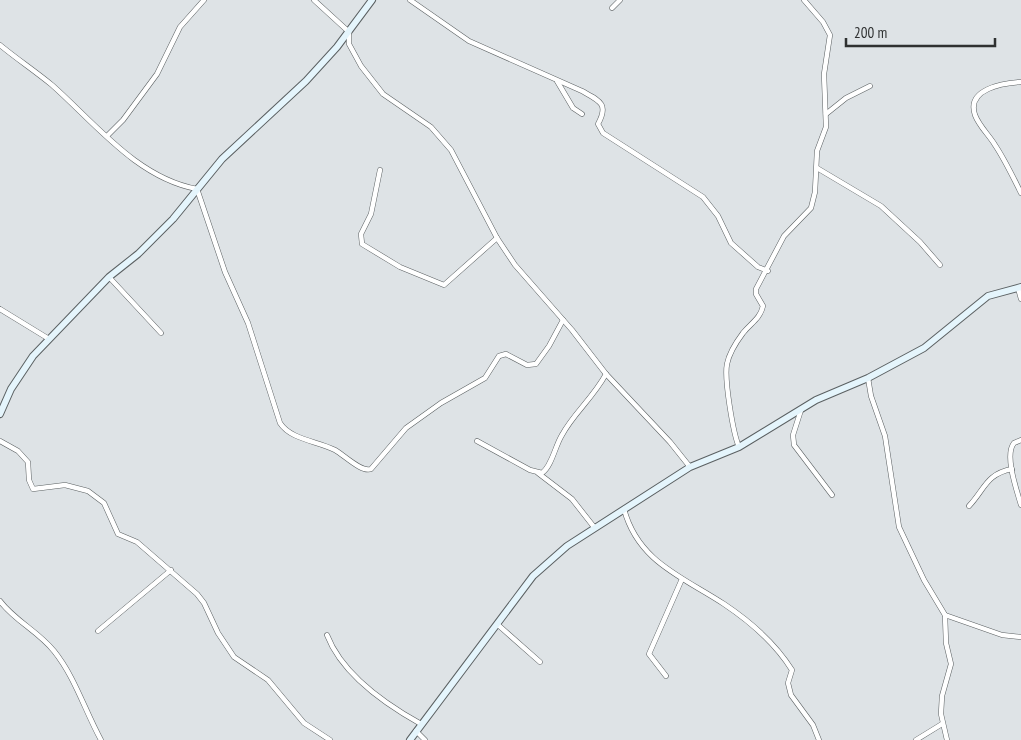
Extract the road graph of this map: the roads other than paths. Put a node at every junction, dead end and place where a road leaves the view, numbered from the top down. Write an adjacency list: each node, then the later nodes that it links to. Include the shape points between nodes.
1 (204, 0): 15 (street, via 177,31 157,74)
2 (314, 0): 8 (street)
3 (372, 0): 8 (street)
4 (410, 0): 10 (street, via 469,41)
5 (620, 0): 7 (street)
6 (804, 0): 14 (street, via 830,35 824,74)
7 (612, 8)
8 (349, 32): 18 (street, via 306,82 222,159); 20 (street, via 349,44 361,66 383,94 431,126 451,150)
9 (0, 45): 15 (street, via 51,85)
10 (557, 81): 13 (street, via 573,108); 22 (street, via 598,100 604,109 598,124 603,133 703,197 738,250 758,267)
11 (1021, 82): 19 (street, via 984,90 978,95 974,109)
12 (870, 86): 14 (street, via 846,98)
13 (582, 114)
14 (826, 114): 16 (street, via 826,127 818,145)
15 (107, 136): 18 (street, via 154,172 185,187)
16 (817, 168): 21 (street, via 882,206); 22 (street, via 811,208 784,236)
17 (380, 170): 20 (street, via 371,214 361,240 377,255 444,285)
18 (197, 189): 23 (street, via 155,238); 27 (street, via 225,272 248,323 280,423 288,432 331,448 366,471 377,464 396,439 420,417 485,378 500,356 506,354 528,365 536,364)
19 (1021, 193)
20 (497, 238): 27 (street, via 515,265)
21 (940, 265)
22 (768, 270): 37 (street, via 756,290 762,310 742,334 727,363 730,406)
23 (108, 277): 28 (street); 29 (street)
24 (1020, 288): 25 (street); 31 (street, via 988,296 924,348)
25 (1021, 299)
26 (0, 309): 29 (street)
27 (563, 320): 30 (street)
28 (161, 332)
29 (49, 339): 33 (street, via 11,389)
30 (606, 374): 38 (street); 40 (street, via 563,432 548,466)
31 (868, 378): 32 (street, via 840,388); 49 (street, via 885,436 899,527)
32 (800, 410): 37 (street); 41 (street, via 793,435 794,445)
33 (0, 414)
34 (1021, 440): 39 (street, via 1010,449)
35 (0, 441): 46 (street, via 28,462 33,489 65,485 88,491 104,504 118,534 137,542)
36 (477, 441): 40 (street)
37 (739, 447): 38 (street)
38 (690, 467): 44 (street)
39 (1012, 469): 42 (street); 43 (street, via 989,478)
40 (538, 473): 45 (street, via 572,499)
41 (832, 496)
42 (1021, 505)
43 (969, 506)
44 (624, 509): 45 (street); 47 (street, via 628,523 650,555)
45 (594, 527): 50 (street, via 539,570)
46 (171, 570): 51 (street); 60 (street, via 204,603 218,634 234,657 268,680 304,723)
47 (682, 579): 55 (street, via 649,654); 63 (street, via 737,613 766,637 792,670 788,687 791,696 813,725)
48 (0, 601): 59 (street, via 45,641 62,661)
49 (945, 615): 53 (street, via 1002,635); 57 (street, via 951,664 940,705)
50 (497, 624): 54 (street); 56 (street)
51 (98, 631)
52 (327, 635): 56 (street, via 332,649 375,694)
53 (1021, 637)
54 (540, 662)
55 (666, 676)
56 (422, 724): 58 (street)
57 (942, 724): 64 (street); 65 (street)
58 (416, 731): 61 (street); 62 (street)
59 (101, 740)
60 (330, 740)
61 (410, 740)
62 (425, 740)
63 (819, 740)
64 (916, 740)
65 (947, 740)

